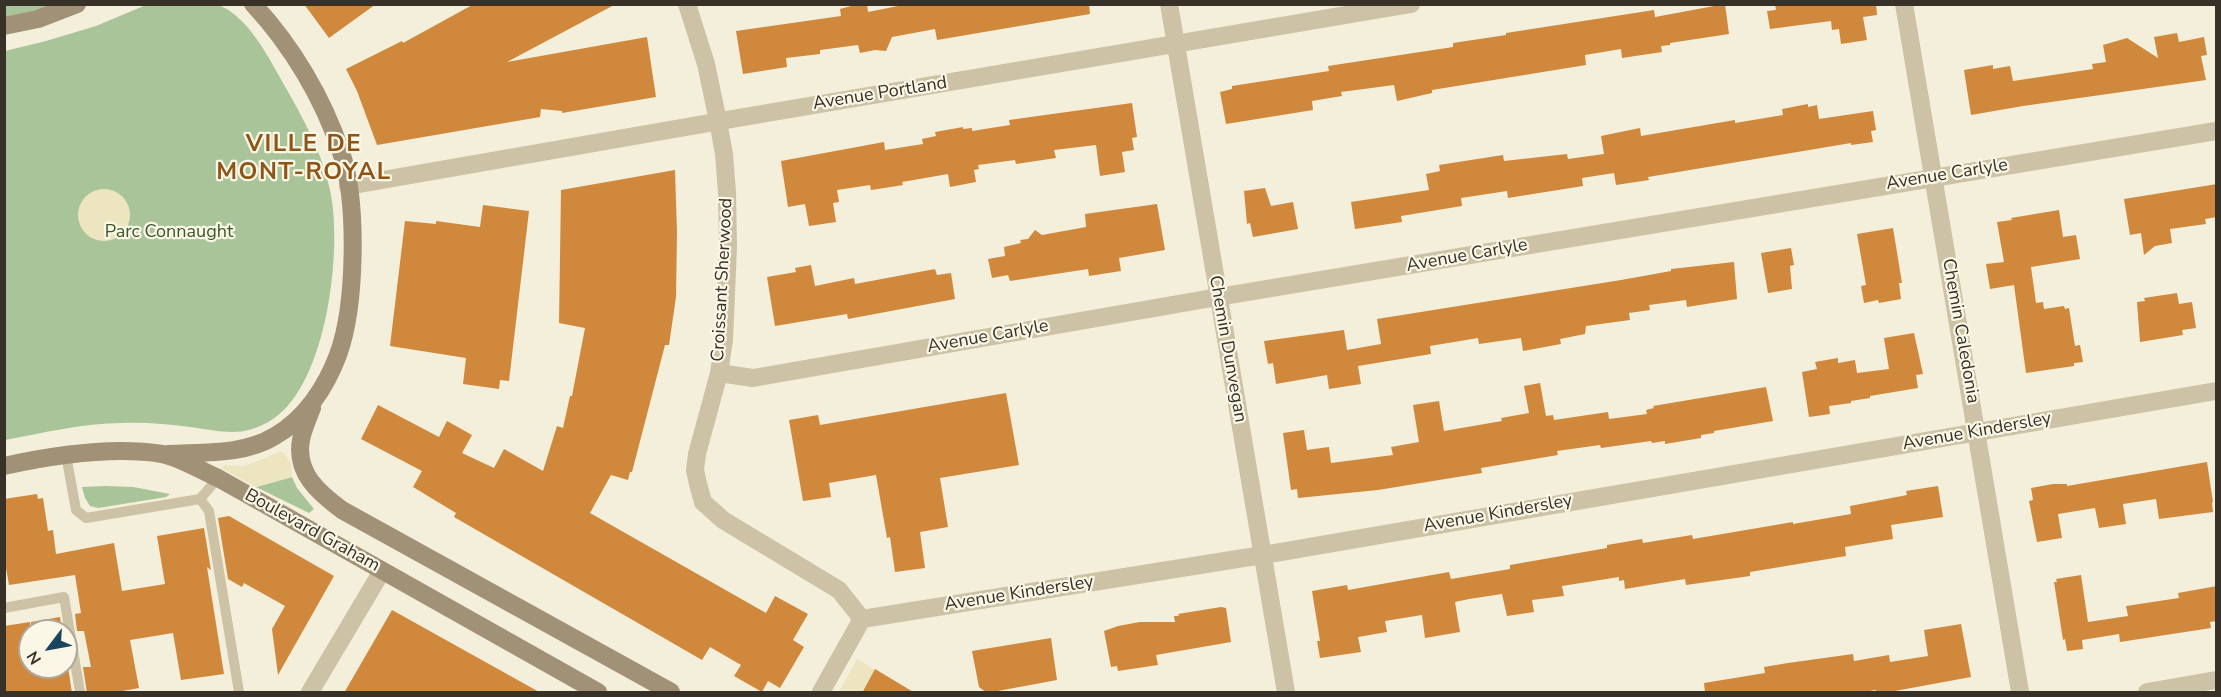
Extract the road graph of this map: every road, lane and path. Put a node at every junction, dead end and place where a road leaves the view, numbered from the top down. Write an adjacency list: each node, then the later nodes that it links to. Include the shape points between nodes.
1 (77, 4): 7 (street, via 38,20)
2 (253, 4): 12 (street, via 309,81 331,123)
3 (687, 4): 9 (street, Croissant Sherwood)
4 (1169, 4): 8 (street, Chemin Dunvegan)
5 (1411, 4): 8 (street, Avenue Portland)
6 (1904, 4): 11 (street, Chemin Caledonia)
7 (4, 26)
8 (1176, 45): 9 (street, Avenue Portland); 13 (street, Chemin Dunvegan)
9 (718, 121): 12 (street, Avenue Portland); 14 (street, Croissant Sherwood, via 724,154 728,247)
10 (2217, 131): 11 (street, Avenue Carlyle)
11 (1933, 177): 13 (street, Avenue Carlyle); 17 (street, Chemin Caledonia)
12 (348, 186): 16 (street, via 351,277 345,330)
13 (1218, 297): 14 (street, Avenue Carlyle, via 753,378); 23 (street, Chemin Dunvegan)
14 (719, 373): 26 (street, Croissant Sherwood, via 695,470 703,502 744,534 839,590)
15 (2217, 391): 17 (street, Avenue Kindersley)
16 (315, 401): 18 (street, via 290,426 258,444 240,450); 32 (street, Boulevard Graham, via 300,442 303,469 325,497)
17 (1978, 432): 23 (street, Avenue Kindersley); 35 (street, Chemin Caledonia)
18 (164, 454): 19 (street, Boulevard Graham); 21 (street, Boulevard Graham)
19 (66, 455): 20 (street, Boulevard Graham); 22 (lane, via 76,510 86,518)
20 (4, 466)
21 (218, 478): 22 (lane); 24 (street, Boulevard Graham)
22 (200, 499): 29 (lane, via 209,511)
23 (1262, 555): 26 (street, Avenue Kindersley); 34 (street, Chemin Dunvegan)
24 (382, 570): 30 (street); 31 (street, Boulevard Graham)
25 (4, 608): 28 (lane, via 64,597)
26 (862, 619): 33 (street)
27 (2217, 680): 36 (street)
28 (80, 693)
29 (239, 693)
30 (310, 693)
31 (598, 693)
32 (671, 693)
33 (821, 693)
34 (1286, 693)
35 (2020, 693)
36 (2147, 693)

